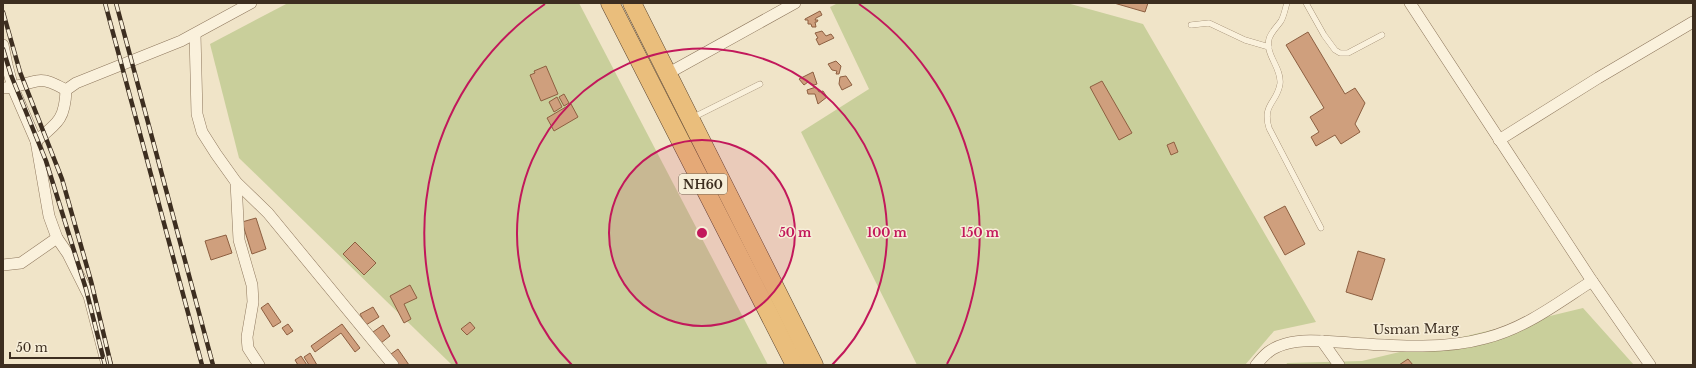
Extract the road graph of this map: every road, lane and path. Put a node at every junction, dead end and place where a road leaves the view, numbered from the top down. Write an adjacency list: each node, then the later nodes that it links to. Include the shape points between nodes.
1 (251, 3): 10 (street)
2 (610, 3): 30 (highway, NH60)
3 (632, 3): 14 (highway, NH60)
4 (795, 3): 14 (street)
5 (1287, 3): 13 (lane, via 1281,20 1269,39)
6 (1306, 3): 11 (lane, via 1328,40 1340,53 1348,53)
7 (1410, 3): 19 (street)
8 (1693, 22): 19 (street)
9 (1191, 26): 13 (lane, via 1209,23 1245,40)
10 (195, 34): 17 (street, via 76,83); 21 (street, via 197,114 202,132)
11 (1382, 34)
12 (3, 45): 16 (street)
13 (1269, 47): 22 (lane, via 1280,85 1267,110 1266,119)
14 (667, 74): 18 (highway, NH60)
15 (760, 84): 18 (lane)
16 (8, 88): 17 (street, via 38,80 53,83); 20 (street)
17 (66, 90): 20 (street, via 66,107 61,118)
18 (690, 119): 31 (highway, NH60)
19 (1499, 140): 25 (street)
20 (36, 141): 23 (street, via 49,216)
21 (236, 182): 28 (street, via 239,240 252,285 253,302 247,336 248,348); 29 (street, via 268,213)
22 (1321, 228)
23 (57, 238): 24 (street, via 21,263); 27 (street, via 89,296)
24 (3, 265)
25 (1592, 281): 26 (street, Usman Marg, via 1521,326 1487,338 1448,345 1395,346); 34 (street)
26 (1322, 342): 32 (street, Usman Marg, via 1285,344 1268,351); 33 (street)
27 (107, 365)
28 (259, 365)
29 (393, 365)
30 (795, 365)
31 (814, 365)
32 (1256, 365)
33 (1339, 365)
34 (1650, 365)

